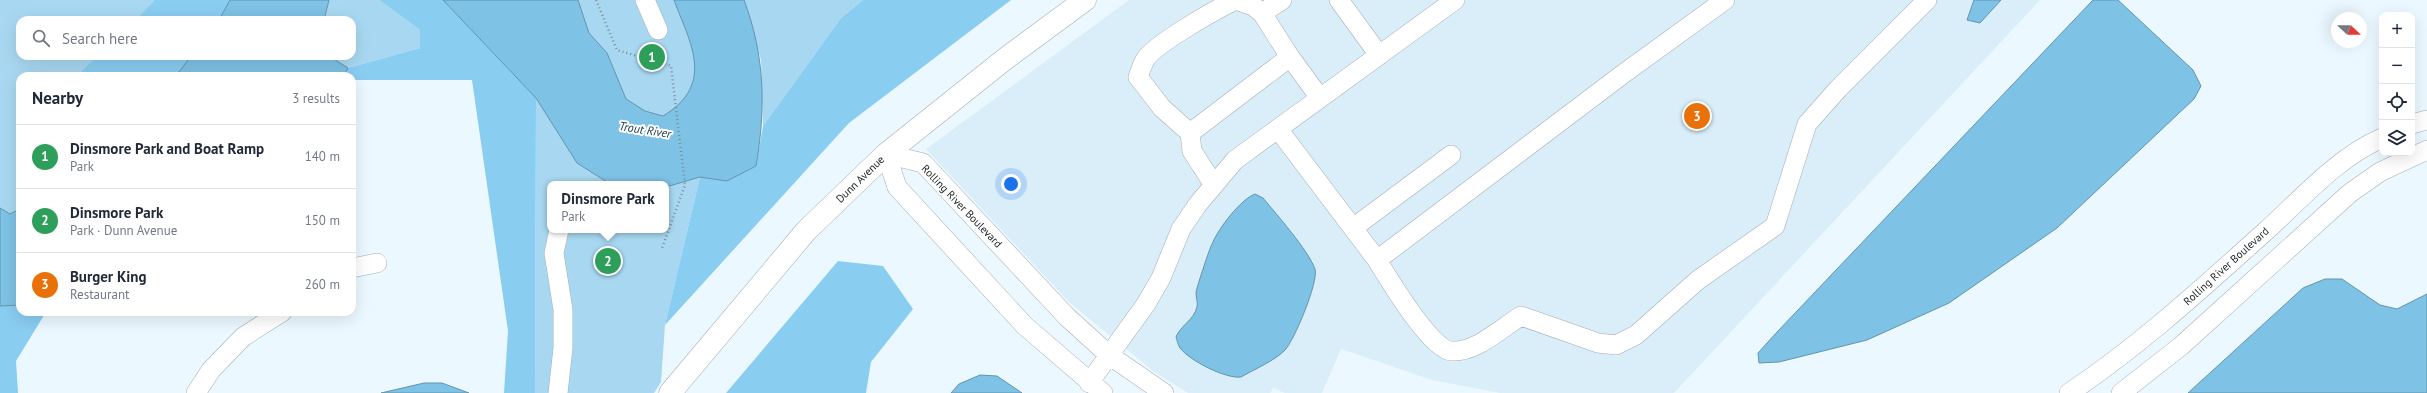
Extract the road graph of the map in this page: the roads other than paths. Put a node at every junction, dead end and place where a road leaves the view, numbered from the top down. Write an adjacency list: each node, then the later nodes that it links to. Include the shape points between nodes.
1 (645, 0): 9 (street)
2 (1085, 0): 19 (main road, Dunn Avenue, via 1005,59)
3 (1282, 0): 8 (street)
4 (1339, 0): 10 (street)
5 (1455, 0): 10 (street)
6 (1725, 0): 24 (street)
7 (1927, 0): 24 (street, via 1807,124 1775,226 1698,280 1636,335 1616,345 1598,343 1521,316 1471,348 1450,351 1434,343 1390,283)
8 (1262, 14): 11 (street); 16 (street, via 1253,6 1236,0 1182,31 1145,59 1138,77 1162,108)
9 (658, 30)
10 (1379, 55): 12 (street)
11 (1290, 57): 12 (street); 16 (street)
12 (1320, 98): 15 (street)
13 (2427, 120): 14 (street)
14 (2415, 123)
15 (1278, 129): 21 (street, via 1235,160); 22 (street)
16 (1190, 133): 21 (street, via 1192,151)
17 (2379, 140): 34 (street, Rolling River Boulevard, via 2338,165 2153,332 2110,366)
18 (2427, 150): 35 (street, via 2380,172 2350,194 2182,346)
19 (886, 154): 28 (street, Rolling River Boulevard, via 923,163 1067,317); 29 (street, via 897,187 1024,326); 32 (main road, Dunn Avenue, via 806,231)
20 (1451, 155): 22 (street)
21 (1214, 185): 28 (street, via 1181,230 1161,278 1146,304)
22 (1353, 228): 24 (street)
23 (558, 233): 31 (street, via 554,253 563,317 563,348)
24 (1377, 260)
25 (377, 263): 26 (street)
26 (356, 267)
27 (276, 316): 30 (street, via 243,337 211,370)
28 (1109, 355): 29 (street); 33 (street, Rolling River Boulevard)
29 (1096, 388)
30 (196, 393)
31 (558, 393)
32 (670, 393)
33 (1164, 393)
34 (2069, 393)
35 (2122, 393)

